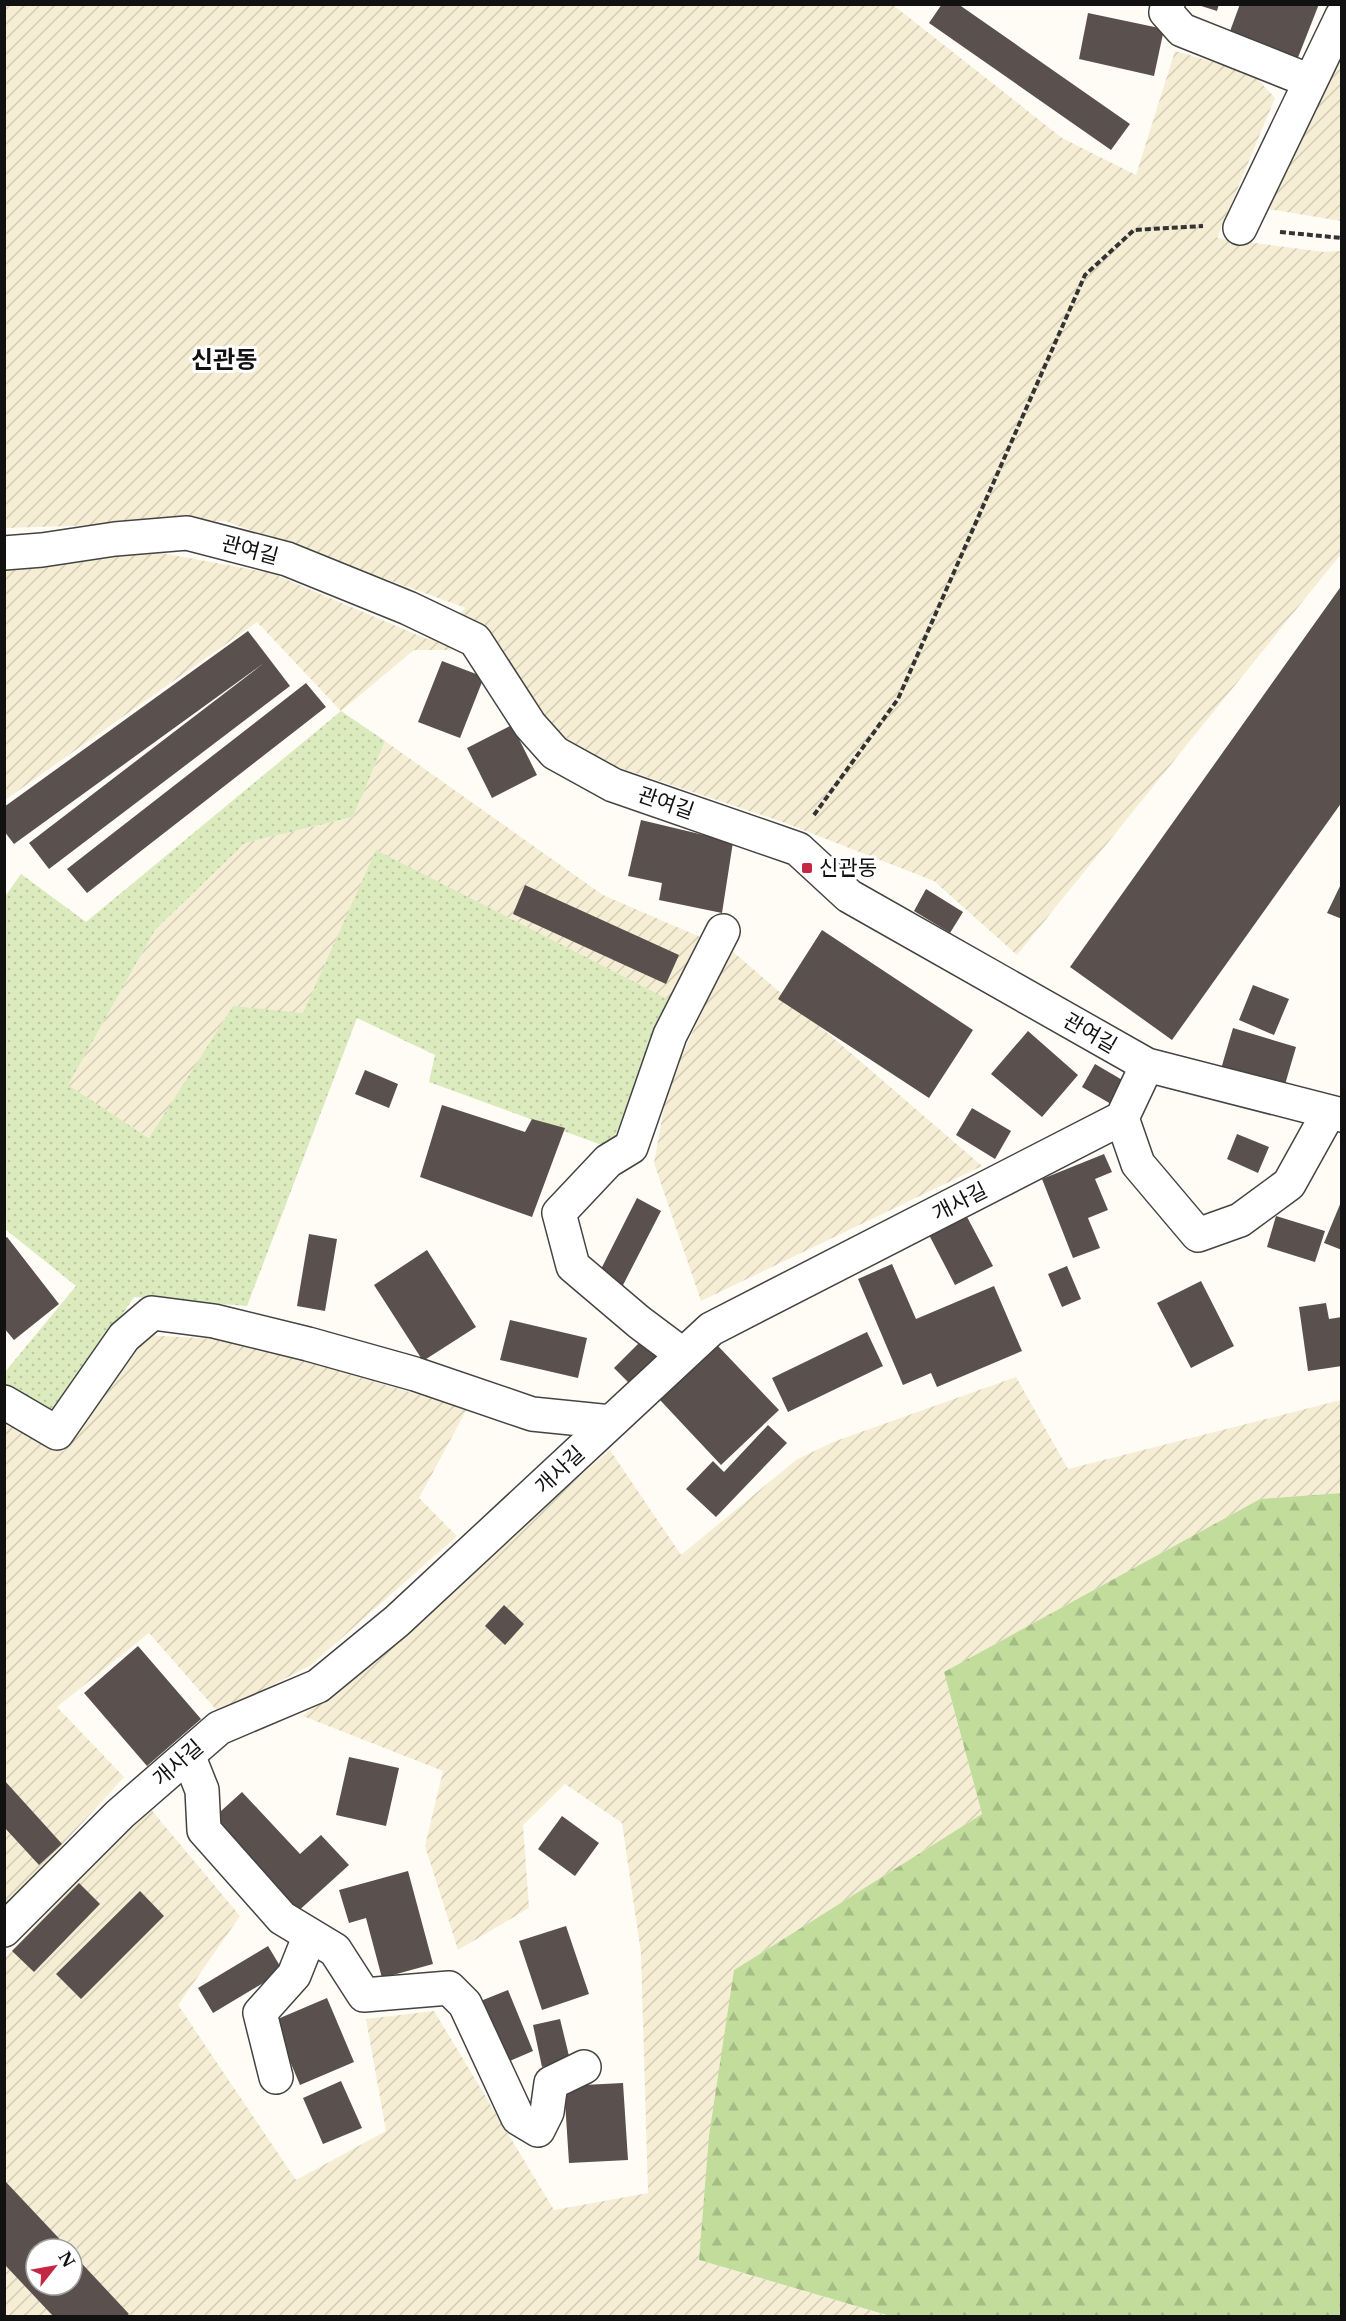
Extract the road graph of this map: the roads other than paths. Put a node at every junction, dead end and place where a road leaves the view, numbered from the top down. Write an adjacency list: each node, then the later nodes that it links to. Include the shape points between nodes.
1 (1168, 4): 3 (street, via 1166,12 1182,30)
2 (1341, 16): 3 (street)
3 (1310, 81): 4 (street)
4 (1225, 227)
5 (4, 553): 7 (street, 관여길, via 187,533 287,559 408,608 475,640 530,725 555,753 614,785 798,849 849,896)
6 (723, 931): 10 (street, via 670,1035 631,1147 609,1161 559,1214 573,1266)
7 (1147, 1065): 8 (street, 관여길); 9 (street)
8 (1335, 1113): 9 (street, via 1289,1184 1240,1220 1198,1235 1138,1164)
9 (1122, 1118): 10 (street, 개사길, via 711,1329)
10 (683, 1355): 12 (street, 개사길)
11 (4, 1402): 12 (street, via 57,1433 124,1337 152,1313 214,1320 308,1344 416,1374 532,1414)
12 (611, 1422): 13 (street, 개사길, via 397,1621 318,1686 219,1728)
13 (188, 1755): 14 (street, 개사길, via 120,1814); 15 (street, via 202,1790 204,1830 282,1918)
14 (4, 1930)
15 (310, 1935): 16 (street, via 335,1950 364,1995 449,1988 465,2004 519,2118 538,2130 547,2112 551,2083); 17 (street, via 294,1976 260,2013)
16 (584, 2067)
17 (276, 2077)

